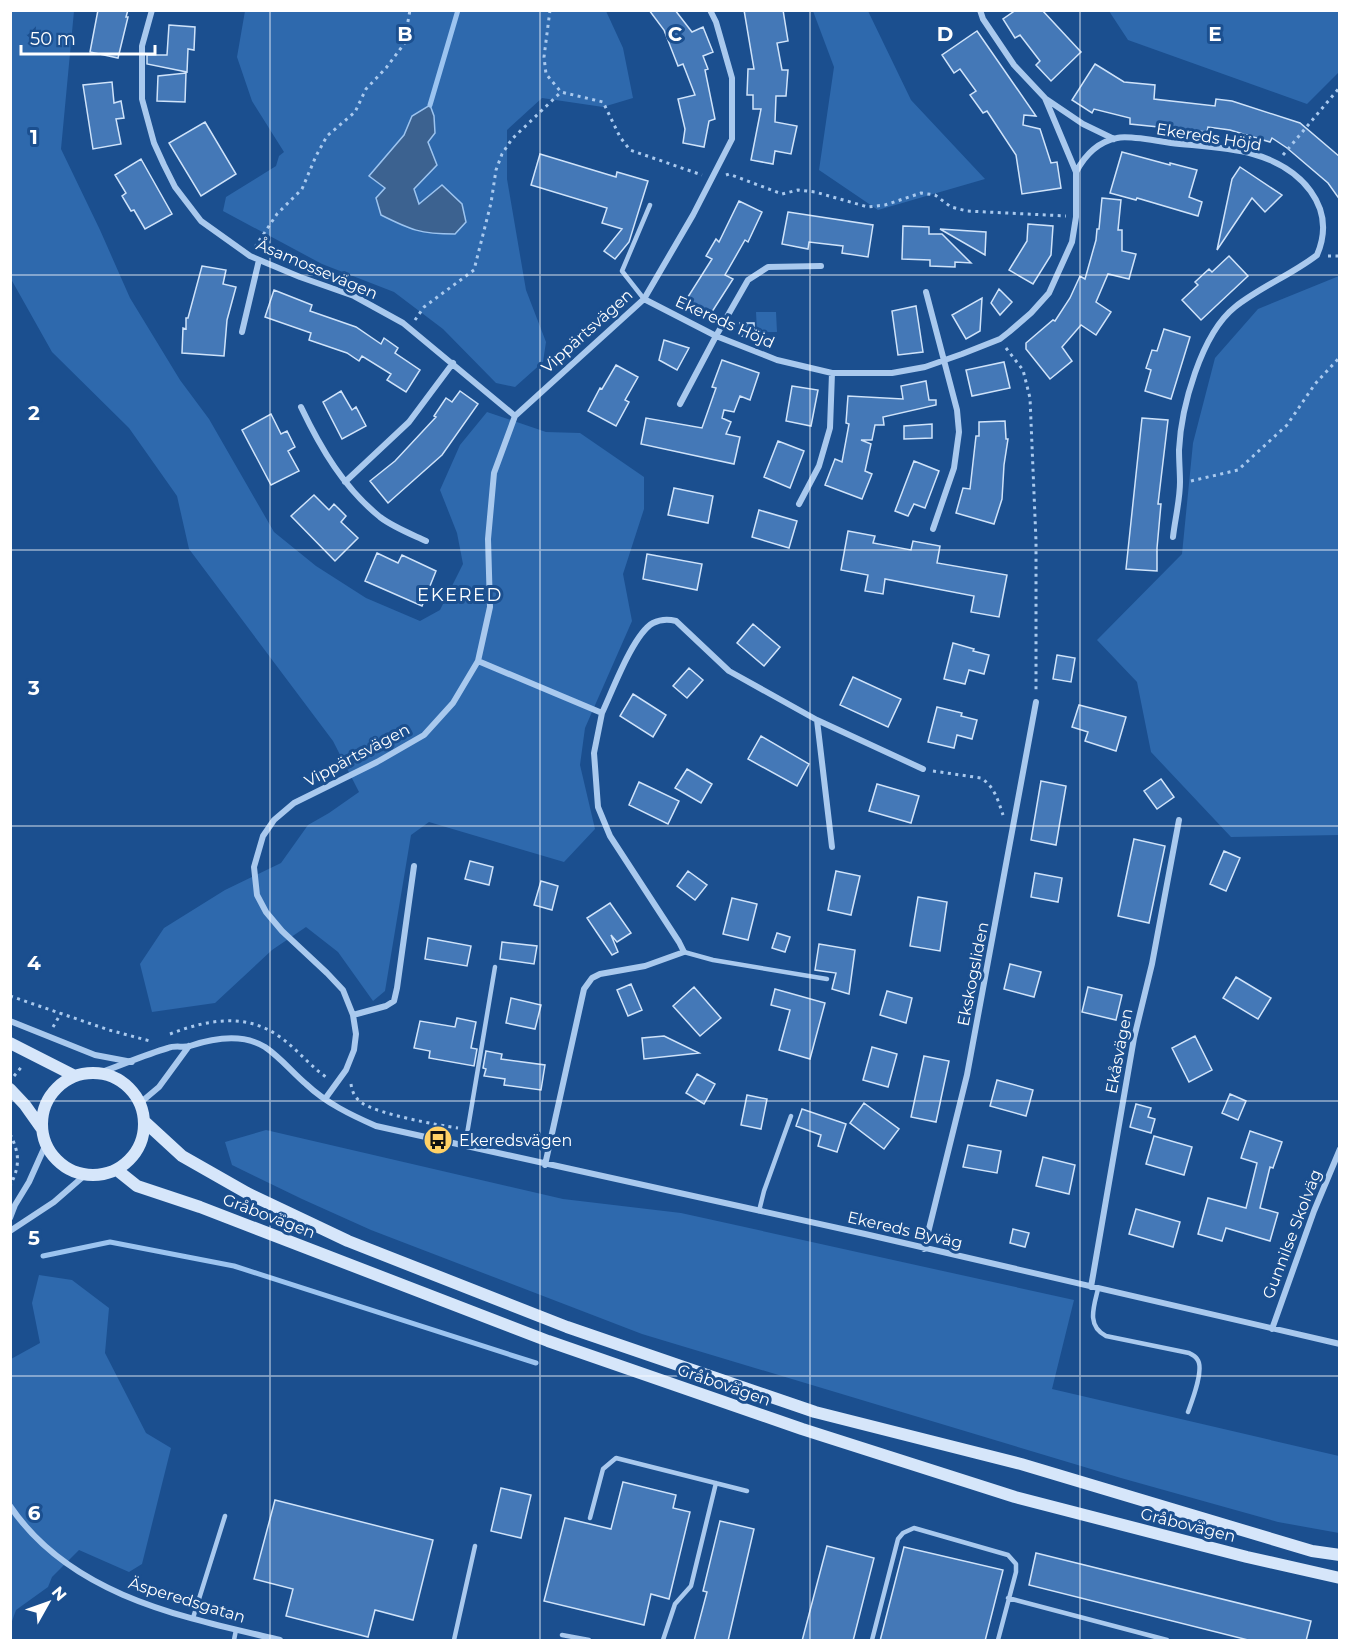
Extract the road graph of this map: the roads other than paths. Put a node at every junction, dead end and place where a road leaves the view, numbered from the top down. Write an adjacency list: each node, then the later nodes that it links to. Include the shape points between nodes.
1 (152, 10): 8 (street, Åsamossevägen, via 142,46 141,72 142,99 154,142 176,187 201,221)
2 (710, 10): 11 (street, Vippärtsvägen, via 732,78 732,139)
3 (980, 10): 4 (street, Ekereds Höjd, via 1014,65)
4 (1045, 98): 5 (street, Ekereds Höjd); 6 (street, Ekereds Höjd)
5 (1114, 139): 6 (street, via 1085,156); 23 (street, Ekereds Höjd, via 1254,154 1276,163 1303,181 1314,195 1324,226 1317,255 1233,308 1211,338 1186,404)
6 (1076, 172): 14 (street, Ekereds Höjd, via 1072,242 1049,293 1031,314 999,339)
7 (651, 205): 11 (lane, via 622,271)
8 (259, 260): 12 (street); 15 (street, Åsamossevägen, via 354,296 409,328)
9 (820, 266): 13 (street, via 768,267 753,276)
10 (926, 292): 14 (street)
11 (644, 299): 13 (street, Ekereds Höjd); 19 (street, Vippärtsvägen)
12 (242, 332)
13 (716, 336): 16 (street, Ekereds Höjd, via 777,360); 17 (street)
14 (944, 361): 16 (street, Ekereds Höjd, via 892,373); 22 (street, via 959,432 954,468)
15 (453, 363): 19 (street, Åsamossevägen); 20 (street, via 409,422)
16 (832, 373): 21 (street, via 830,428 819,466)
17 (680, 404)
18 (301, 407): 20 (street)
19 (515, 416): 25 (street, Vippärtsvägen, via 494,473 488,539 489,607)
20 (345, 483): 24 (street, via 381,518)
21 (800, 504)
22 (933, 529)
23 (1173, 537)
24 (426, 541)
25 (478, 661): 27 (street); 36 (street, Vippärtsvägen, via 453,702 424,735 294,803 263,836 254,867 257,895 282,931 343,990)
26 (1036, 702): 58 (street, Ekskogsliden, via 967,1075)
27 (602, 713): 28 (street, via 639,638 652,623 667,619 685,627 729,671); 33 (street, via 594,753 597,807 610,836)
28 (817, 720): 29 (street); 31 (street)
29 (923, 768)
30 (1179, 820): 59 (street, Ekåsvägen, via 1134,1038)
31 (832, 847)
32 (414, 866): 36 (street, via 394,1001)
33 (684, 952): 35 (lane); 52 (street, via 645,966 600,975 588,982)
34 (495, 967): 50 (lane)
35 (827, 979)
36 (353, 1015): 44 (street, Vippärtsvägen, via 354,1050 346,1070)
37 (10, 1021): 40 (street, via 95,1055)
38 (10, 1043): 42 (main road)
39 (189, 1046): 40 (street, Ekereds Byväg, via 170,1047); 44 (street, Ekereds Byväg, via 231,1038 263,1046); 45 (street, via 159,1087)
40 (133, 1062): 41 (street, Ekereds Byväg)
41 (99, 1073): 42 (main road); 45 (main road, via 123,1082)
42 (75, 1076): 48 (main road, via 56,1088 50,1097)
43 (10, 1089): 48 (main road)
44 (325, 1099): 50 (street, Ekereds Byväg, via 376,1126)
45 (140, 1102): 47 (main road)
46 (791, 1116): 55 (lane)
47 (145, 1122): 53 (main road, via 138,1150); 69 (main road, Gråbovägen, via 182,1156 247,1193 348,1241 567,1327 815,1412 1022,1464)
48 (42, 1129): 49 (main road)
49 (46, 1144): 54 (main road, via 61,1164); 56 (street)
50 (465, 1146): 52 (street, Ekereds Byväg)
51 (1340, 1149): 60 (street, Gunnilse Skolväg)
52 (545, 1165): 55 (street, Ekereds Byväg)
53 (117, 1170): 54 (main road); 70 (main road, Gråbovägen, via 137,1186 548,1341 802,1429 1015,1497)
54 (85, 1175): 57 (street, via 54,1202)
55 (759, 1211): 58 (street, Ekereds Byväg)
56 (10, 1218)
57 (10, 1231)
58 (924, 1249): 59 (street, Ekereds Byväg)
59 (1095, 1288): 60 (street, Ekereds Byväg); 62 (lane, via 1093,1323 1099,1332 1197,1358 1200,1371)
60 (1272, 1329): 61 (street, Ekereds Byväg)
61 (1340, 1344)
62 (1188, 1412)
63 (716, 1483): 64 (lane); 67 (lane, via 616,1458 603,1469); 79 (lane, via 691,1586 675,1604)
64 (747, 1491)
65 (10, 1506): 72 (street, Äsperedsgatan, via 42,1544 78,1572 126,1598)
66 (225, 1516): 72 (lane)
67 (590, 1518)
68 (475, 1546): 77 (lane)
69 (1340, 1556)
70 (1340, 1578)
71 (1008, 1598): 80 (lane, via 1016,1564 1008,1554 914,1528 898,1539); 81 (lane); 82 (lane)
72 (193, 1618): 73 (street, Äsperedsgatan)
73 (236, 1630): 75 (lane); 76 (street, Äsperedsgatan)
74 (562, 1635): 78 (lane)
75 (234, 1641)
76 (280, 1641)
77 (454, 1641)
78 (589, 1641)
79 (663, 1641)
80 (872, 1641)
81 (998, 1641)
82 (1167, 1641)

